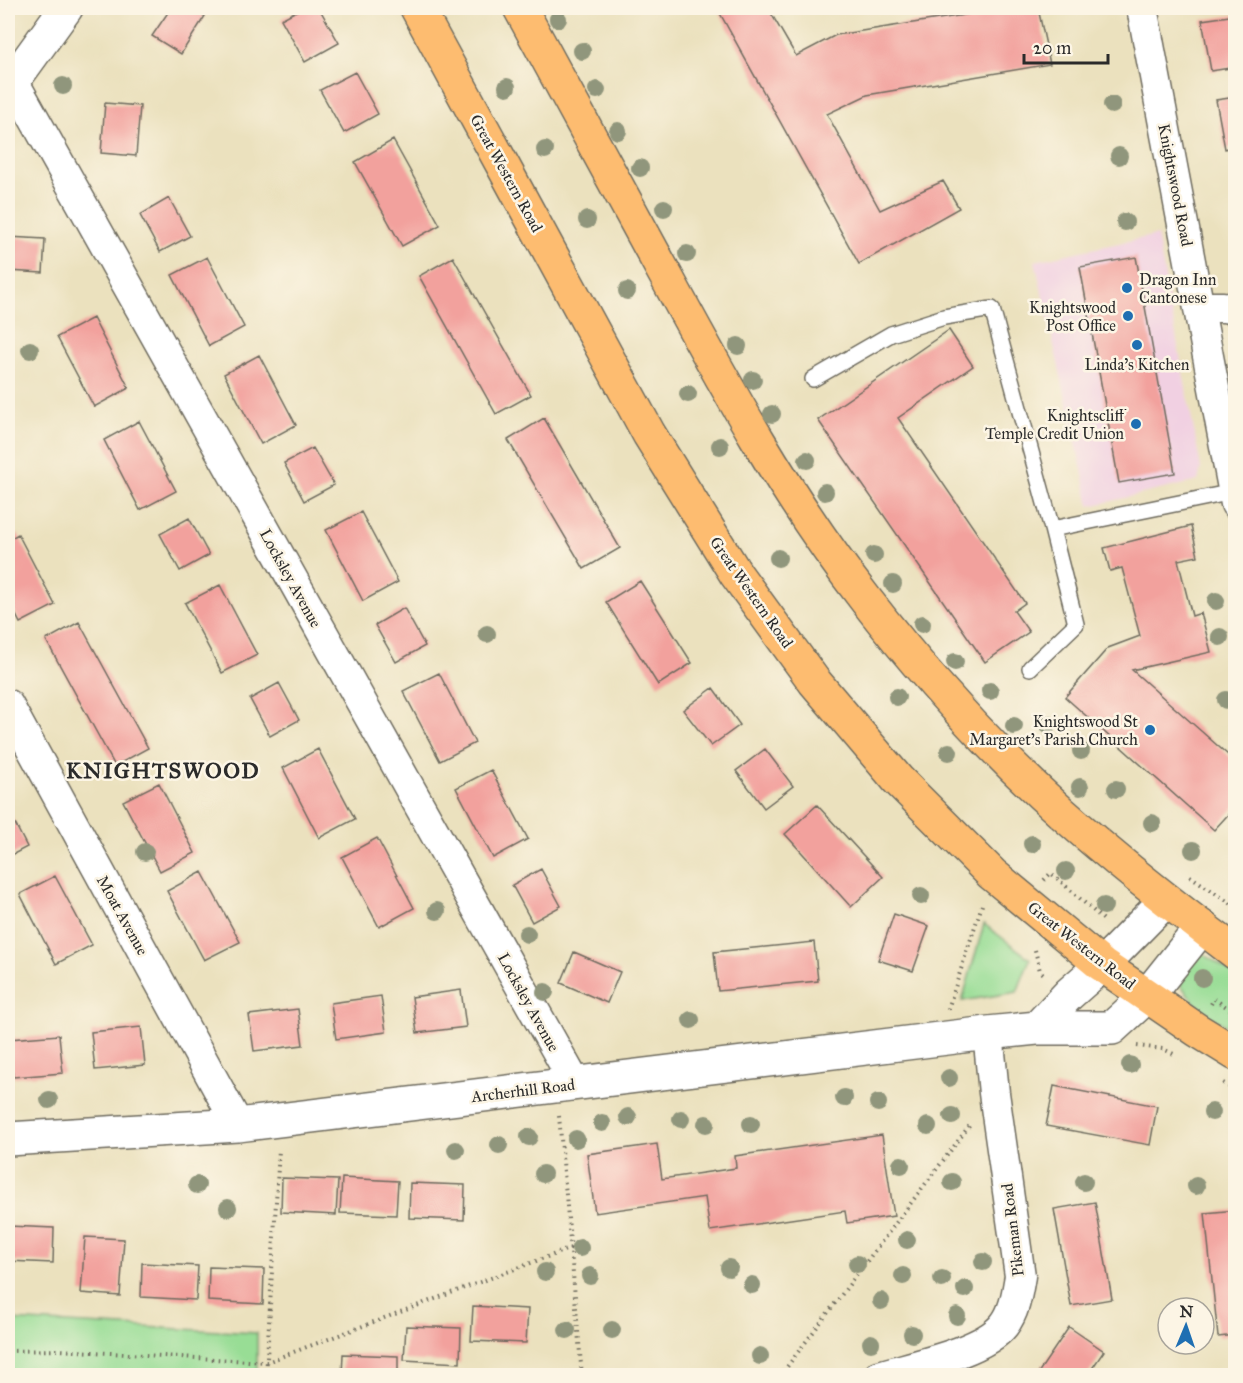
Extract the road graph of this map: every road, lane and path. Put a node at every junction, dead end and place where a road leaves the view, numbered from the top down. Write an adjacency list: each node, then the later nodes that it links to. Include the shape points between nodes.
1 (66, 8): 5 (street)
2 (417, 8): 17 (main road, Great Western Road, via 649,434 736,574 814,681 898,780 992,874)
3 (520, 8): 13 (main road, via 778,474 866,599 929,676 1001,754 1062,813)
4 (1142, 8): 6 (street, Knightswood Road)
5 (9, 80): 23 (street, Locksley Avenue)
6 (1199, 307): 7 (street); 9 (street, Knightswood Road)
7 (1236, 309)
8 (813, 379): 10 (lane, via 891,334 944,317 992,309)
9 (1234, 498): 10 (lane)
10 (1052, 529): 11 (lane, via 1076,624)
11 (1030, 668)
12 (8, 705): 26 (street, Moat Avenue)
13 (1166, 900): 15 (main road); 17 (street)
14 (982, 905): 21 (path)
15 (1202, 927): 16 (main road); 18 (street, Archerhill Road)
16 (1236, 952)
17 (1102, 965): 18 (main road, Great Western Road); 19 (street)
18 (1148, 996): 19 (street, Archerhill Road, via 1112,1028); 22 (main road, Great Western Road)
19 (1037, 1028): 20 (street, Archerhill Road)
20 (988, 1033): 21 (street, Archerhill Road); 24 (street, Pikeman Road)
21 (937, 1041): 23 (street, Archerhill Road)
22 (1236, 1054)
23 (566, 1084): 25 (street, Archerhill Road); 28 (path)
24 (994, 1094): 33 (path); 34 (street, Pikeman Road, via 1020,1276 1014,1306 1004,1326 958,1354)
25 (280, 1120): 26 (street, Archerhill Road); 30 (path)
26 (238, 1125): 27 (street, Archerhill Road)
27 (8, 1139)
28 (571, 1248): 30 (path); 32 (path)
29 (8, 1351): 30 (path, via 58,1350)
30 (267, 1362): 31 (path)
31 (266, 1376)
32 (582, 1376)
33 (780, 1376)
34 (879, 1376)

